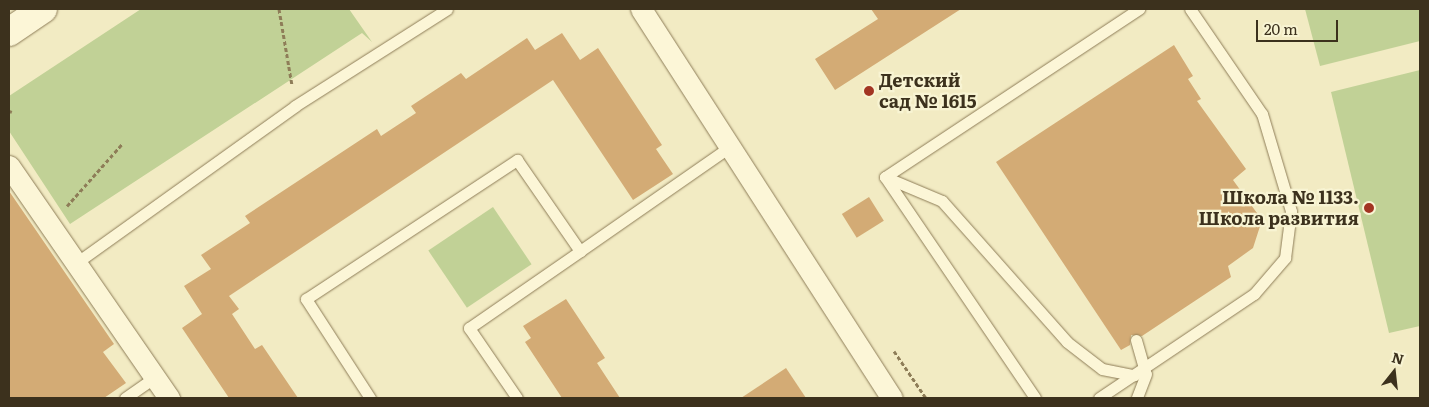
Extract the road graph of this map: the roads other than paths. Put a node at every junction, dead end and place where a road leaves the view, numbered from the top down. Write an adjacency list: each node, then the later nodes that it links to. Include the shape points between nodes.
1 (43, 9): 6 (street)
2 (447, 9): 11 (lane, via 295,106)
3 (641, 9): 7 (street)
4 (1139, 9): 9 (lane)
5 (1190, 9): 13 (lane, via 1262,114 1291,211 1285,258 1254,294)
6 (9, 32)
7 (727, 149): 10 (lane); 19 (street)
8 (9, 166): 11 (street)
9 (885, 177): 13 (lane, via 942,201 1067,342 1102,369); 20 (lane)
10 (580, 251): 17 (lane, via 517,160 306,299); 18 (lane, via 469,328)
11 (76, 263): 14 (street)
12 (1136, 340): 22 (lane, via 1146,374)
13 (1134, 375): 21 (lane)
14 (154, 378): 15 (lane); 16 (street)
15 (125, 398)
16 (169, 398)
17 (370, 398)
18 (517, 398)
19 (892, 398)
20 (1035, 398)
21 (1099, 398)
22 (1137, 398)

